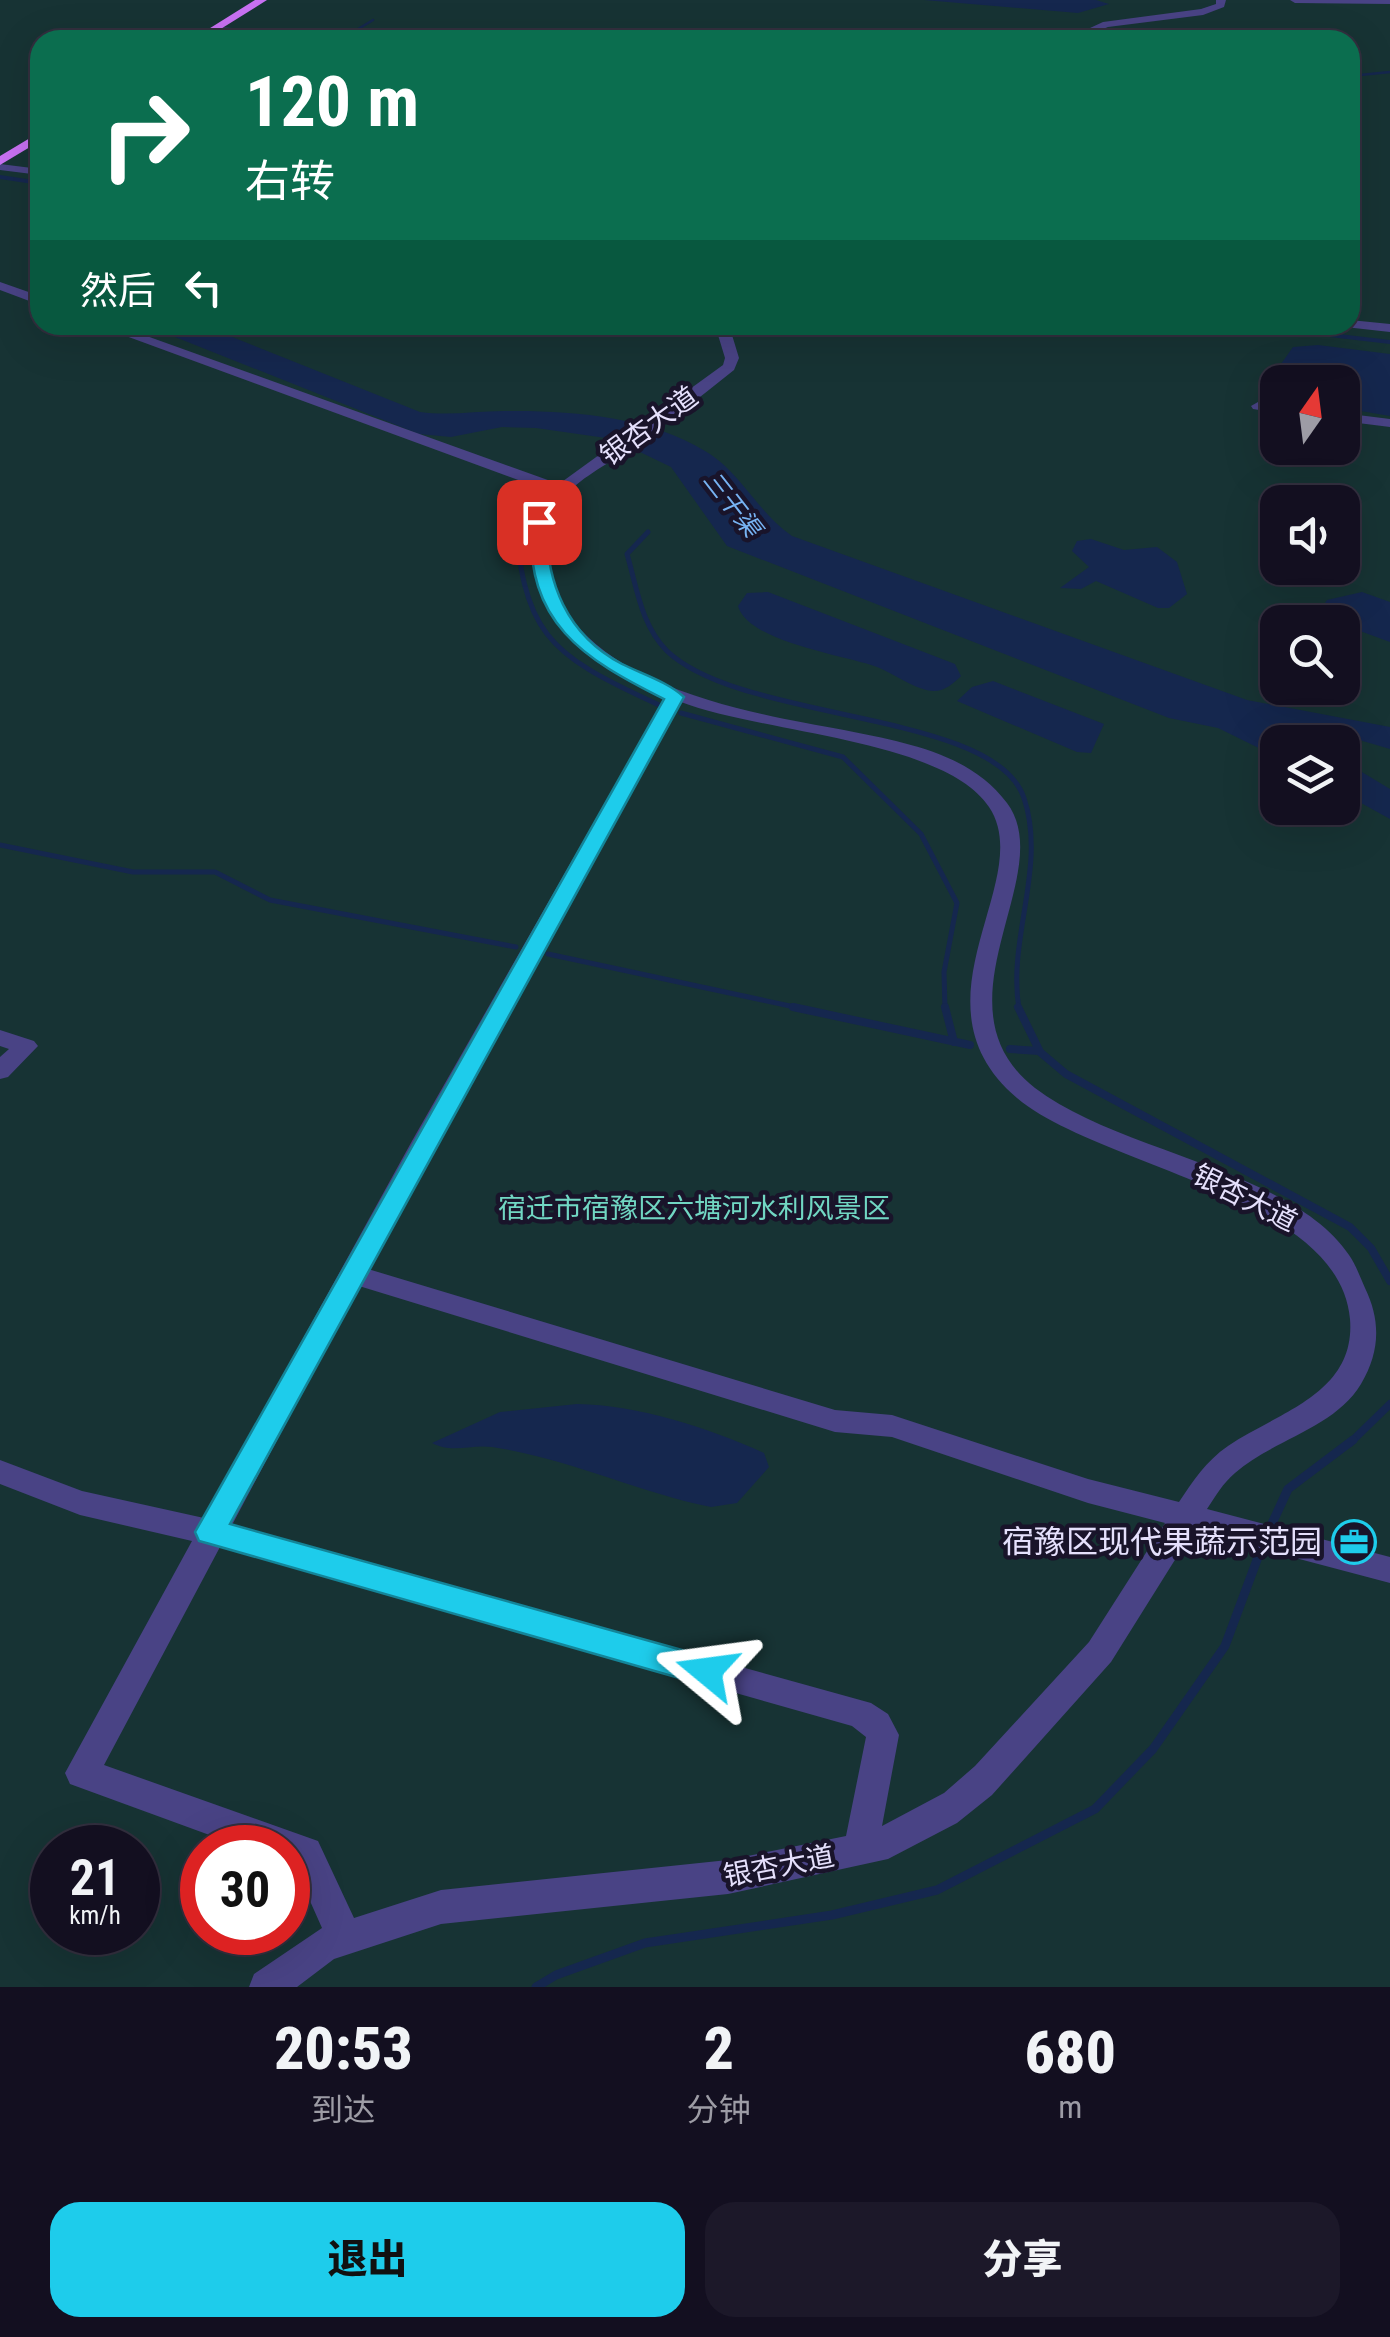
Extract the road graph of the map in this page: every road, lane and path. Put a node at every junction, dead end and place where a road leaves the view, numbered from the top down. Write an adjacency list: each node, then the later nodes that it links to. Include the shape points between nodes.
1 (262, 0): 5 (main road)
2 (1223, 0): 6 (street, via 1203,12)
3 (1295, 0): 4 (street)
4 (1390, 1)
5 (214, 30)
6 (1094, 30)
7 (30, 143): 8 (main road)
8 (0, 164): 9 (street)
9 (30, 170)
10 (0, 286): 11 (street)
11 (30, 297)
12 (1360, 325): 13 (street)
13 (1390, 328)
14 (131, 335): 18 (street)
15 (725, 335): 18 (street, 银杏大道, via 729,367)
16 (1360, 419): 17 (street)
17 (1390, 423)
18 (560, 490): 19 (street, 银杏大道, via 539,522 547,597 583,644)
19 (674, 697): 22 (street); 24 (street, 银杏大道, via 916,751 967,771 1006,816 1011,846 981,1003 990,1049 1011,1081 1061,1116 1241,1190 1335,1252 1358,1291 1366,1338 1346,1384 1215,1473)
20 (0, 1038): 21 (street, via 26,1046)
21 (0, 1071)
22 (351, 1274): 24 (street, via 835,1421 892,1426); 25 (street)
23 (0, 1472): 25 (street, via 80,1503)
24 (1194, 1519): 26 (street); 27 (street, 银杏大道, via 1102,1650 966,1798)
25 (210, 1532): 27 (street, via 860,1714 882,1736); 28 (street, via 82,1773 306,1853)
26 (1390, 1570)
27 (860, 1850): 28 (street, 银杏大道, via 728,1877 441,1907)
28 (345, 1938): 29 (street, 银杏大道, via 324,1945)
29 (268, 1987)

